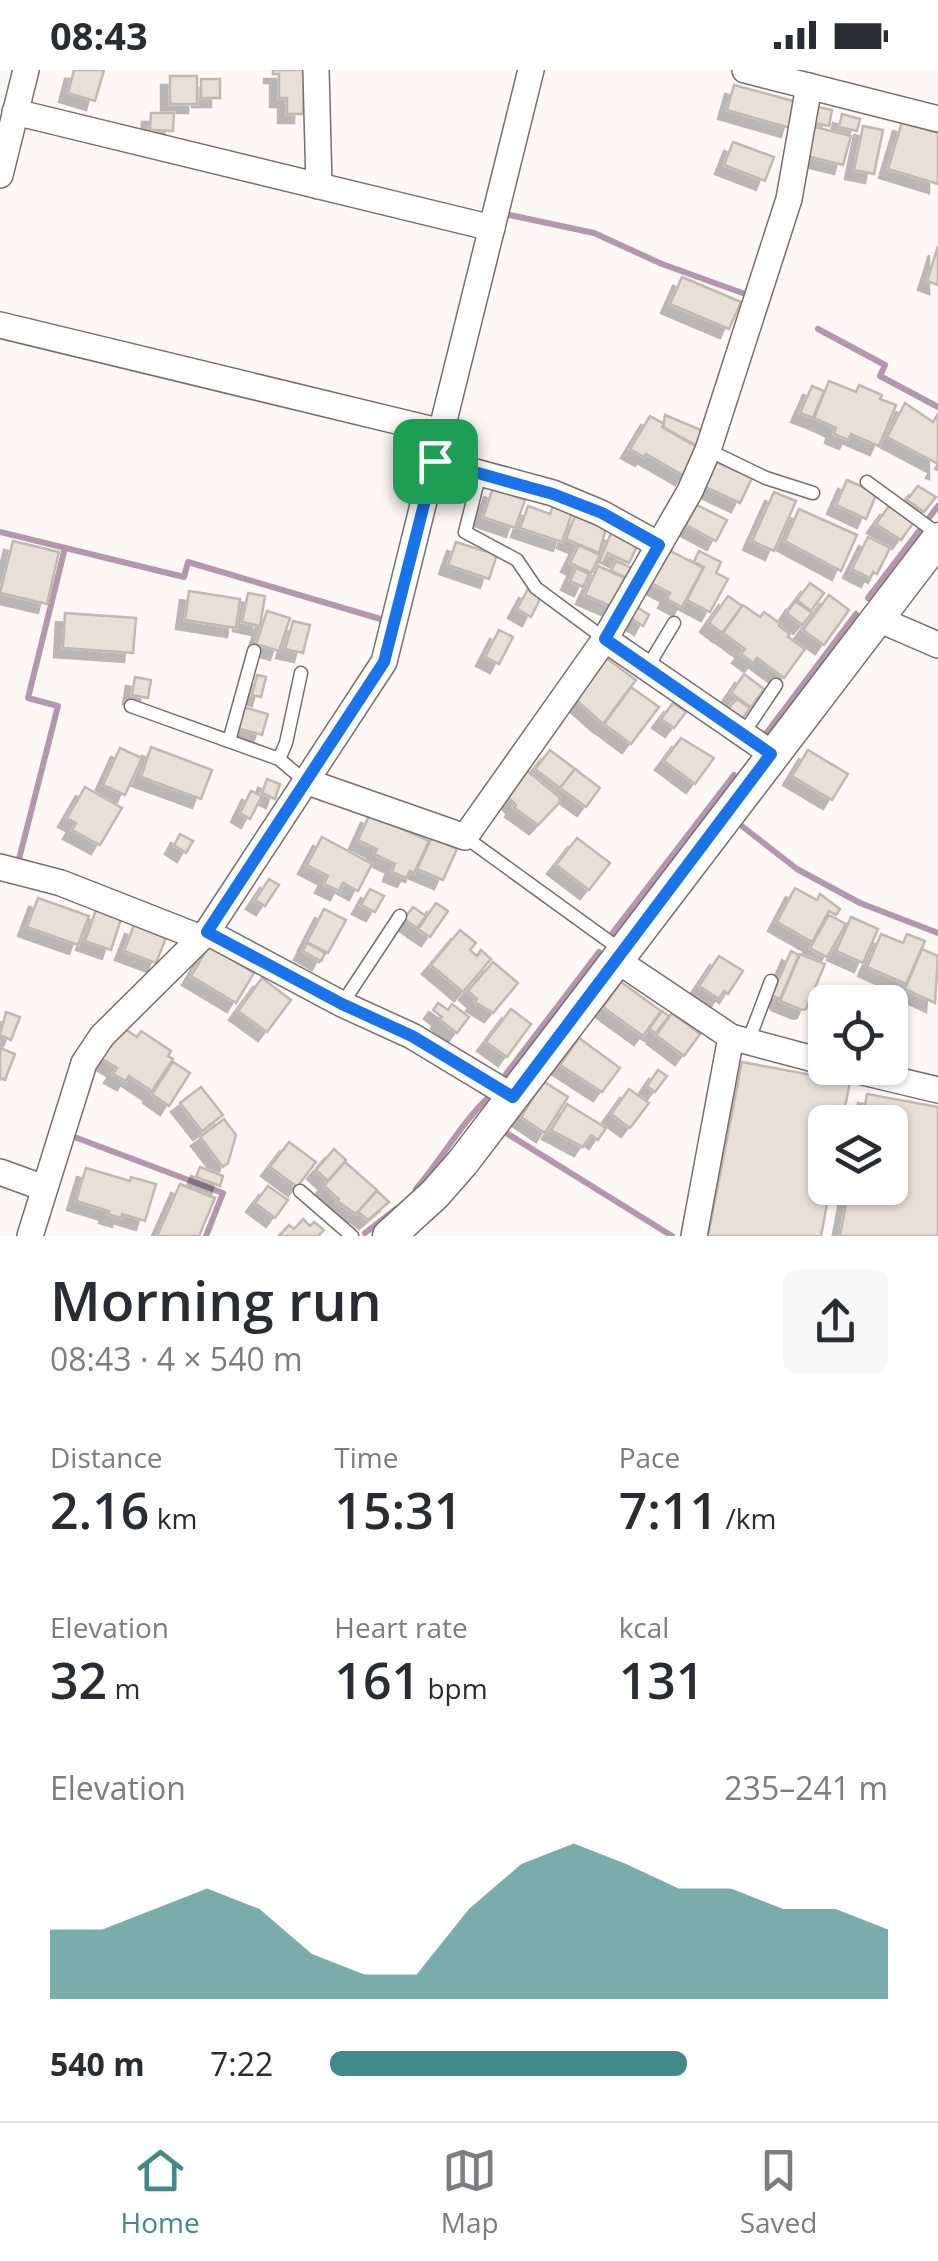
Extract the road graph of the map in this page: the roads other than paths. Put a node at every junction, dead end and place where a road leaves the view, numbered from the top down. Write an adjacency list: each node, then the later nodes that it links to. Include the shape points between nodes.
1 (26, 70): 6 (street)
2 (316, 70): 9 (street)
3 (531, 70): 10 (street)
4 (745, 70): 5 (street)
5 (809, 86): 7 (street); 13 (street, via 789,199)
6 (15, 112): 8 (street); 9 (street)
7 (938, 119)
8 (0, 174)
9 (319, 186): 10 (street)
10 (492, 228): 12 (street)
11 (0, 325): 12 (street)
12 (442, 432): 14 (street)
13 (708, 450): 17 (lane); 19 (street)
14 (435, 461): 15 (street); 33 (street, via 384,662)
15 (480, 473): 19 (street, via 602,513); 22 (lane, via 465,532 517,560 536,588)
16 (868, 482): 18 (lane)
17 (813, 493)
18 (938, 536): 20 (street)
19 (659, 545): 22 (street)
20 (878, 619): 23 (street); 31 (street)
21 (674, 623): 25 (lane)
22 (605, 639): 25 (street); 34 (street)
23 (938, 645)
24 (254, 651): 30 (lane)
25 (647, 668): 29 (street)
26 (301, 673): 32 (lane)
27 (776, 685): 29 (lane)
28 (130, 706): 30 (lane)
29 (742, 734): 31 (street)
30 (229, 741): 32 (lane)
31 (771, 754): 38 (street)
32 (278, 759): 33 (lane)
33 (306, 781): 34 (street); 37 (street)
34 (465, 838): 38 (lane)
35 (0, 867): 37 (street, via 61,882)
36 (400, 916): 40 (lane)
37 (204, 935): 40 (street); 47 (street, via 102,1036 84,1063)
38 (621, 957): 41 (street); 45 (street)
39 (771, 982): 41 (lane)
40 (342, 1004): 45 (street, via 412,1036)
41 (740, 1039): 42 (street); 52 (street)
42 (808, 1057)
43 (908, 1079): 44 (street)
44 (935, 1084)
45 (513, 1097): 51 (street, via 435,1194)
46 (0, 1172): 47 (street)
47 (44, 1188): 49 (street)
48 (300, 1191): 50 (lane)
49 (30, 1236)
50 (352, 1236)
51 (389, 1236)
52 (694, 1236)

